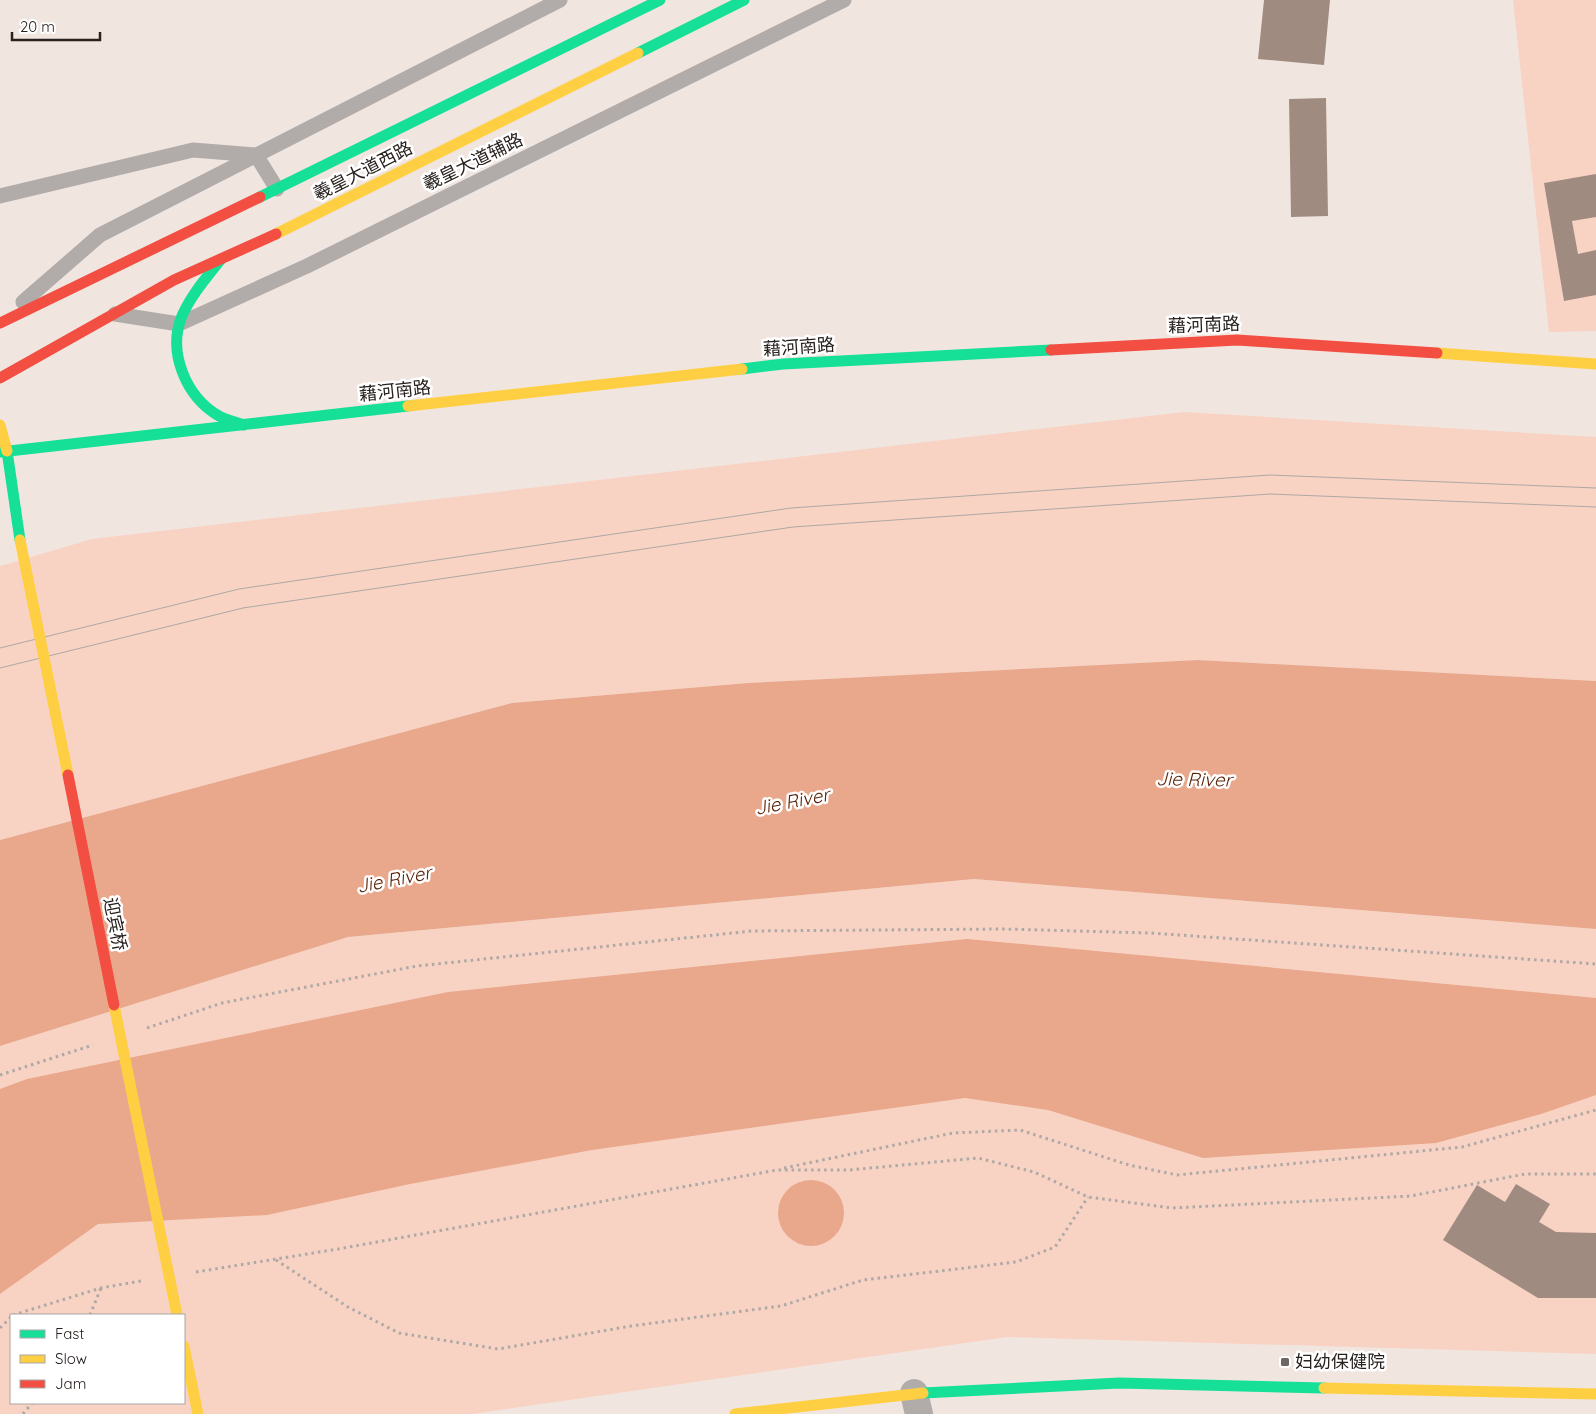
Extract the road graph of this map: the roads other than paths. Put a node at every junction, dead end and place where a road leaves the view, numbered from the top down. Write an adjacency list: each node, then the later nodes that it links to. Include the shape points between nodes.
1 (560, 0): 5 (lane)
2 (660, 0): 6 (main road, 羲皇大道西路)
3 (744, 0): 8 (main road, 羲皇大道西路, via 282,231)
4 (844, 0): 11 (lane, 羲皇大道辅路, via 307,266)
5 (256, 155): 6 (lane); 7 (lane, via 193,150); 10 (lane, via 100,235)
6 (277, 189): 10 (main road, 羲皇大道西路)
7 (0, 196)
8 (225, 253): 9 (main road, 羲皇大道西路); 11 (main road, via 195,293)
9 (111, 313): 11 (lane); 13 (main road, 羲皇大道西路)
10 (0, 322)
11 (179, 324): 15 (main road, via 177,350 183,376 198,399 219,416)
12 (1596, 364): 15 (main road, 藉河南路, via 1236,340 783,364)
13 (0, 378)
14 (0, 425): 16 (main road, 迎宾桥)
15 (244, 425): 16 (main road, 藉河南路)
16 (4, 452): 17 (main road, 迎宾桥, bridge)
17 (177, 1314)
18 (185, 1351): 21 (main road)
19 (1596, 1394): 20 (main road, via 1119,1383)
20 (916, 1403): 22 (main road)
21 (198, 1414)
22 (735, 1414)

